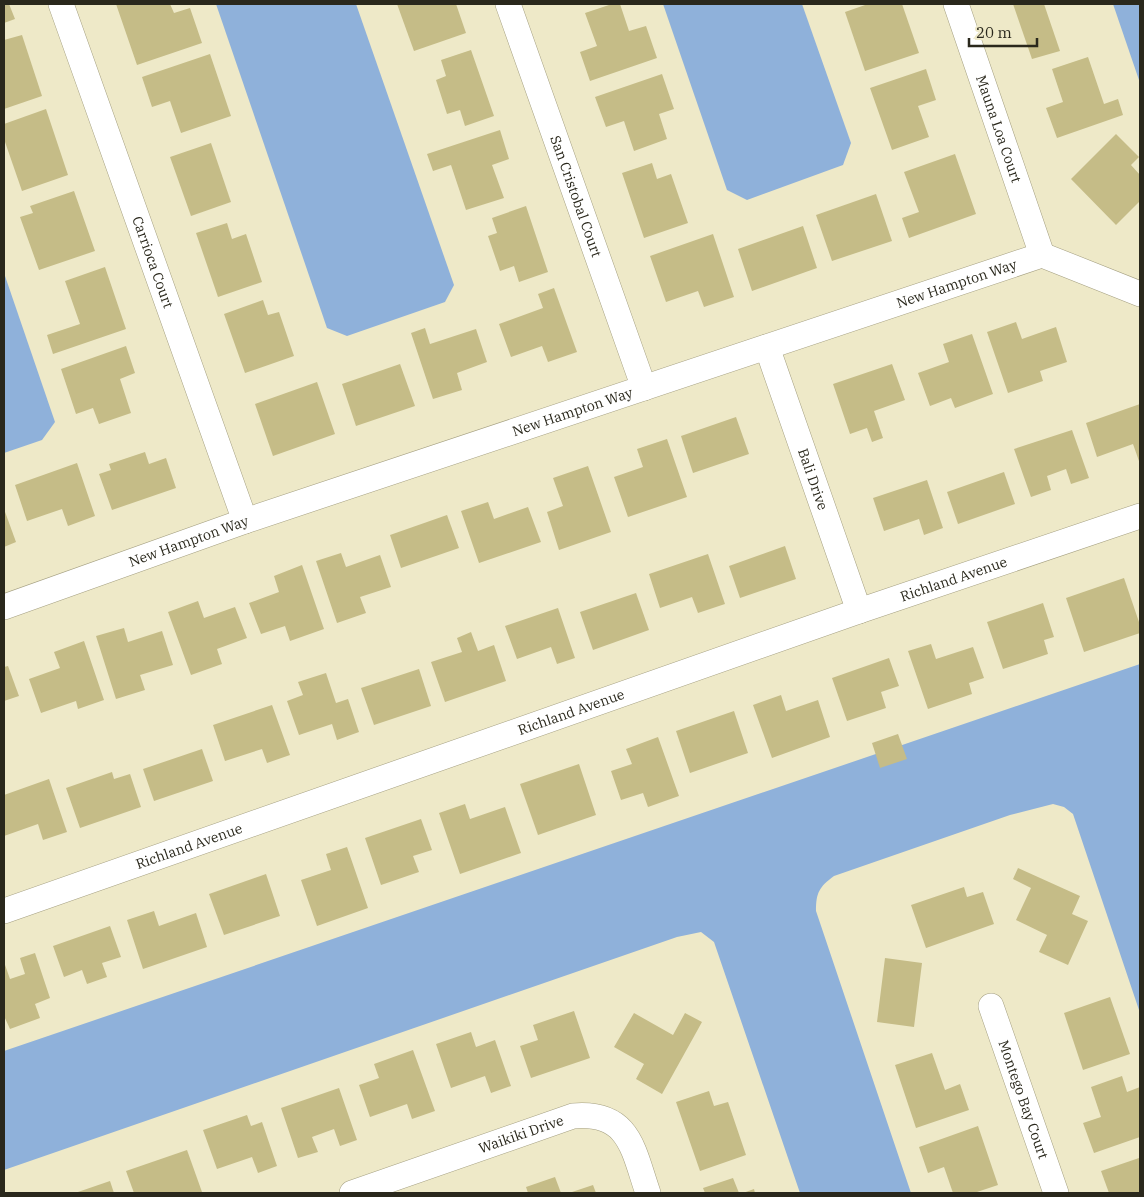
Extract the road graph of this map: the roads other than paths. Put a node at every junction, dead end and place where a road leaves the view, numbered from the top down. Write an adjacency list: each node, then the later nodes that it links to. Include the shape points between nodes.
1 (61, 4): 9 (street, Carrioca Court)
2 (508, 4): 7 (street, San Cristobal Court)
3 (956, 4): 4 (street, Mauna Loa Court)
4 (1042, 255): 5 (street); 6 (street, New Hampton Way)
5 (1140, 294)
6 (767, 346): 7 (street, New Hampton Way); 11 (street, Bali Drive)
7 (644, 388): 9 (street, New Hampton Way)
8 (1140, 516): 11 (street, Richland Avenue)
9 (245, 521): 10 (street, New Hampton Way)
10 (4, 607)
11 (859, 611): 12 (street, Richland Avenue)
12 (4, 911)
13 (991, 1006): 16 (street, Montego Bay Court)
14 (352, 1193): 15 (street, Waikiki Drive, via 573,1116 589,1114 604,1117 619,1126 630,1140)
15 (648, 1193)
16 (1056, 1193)

